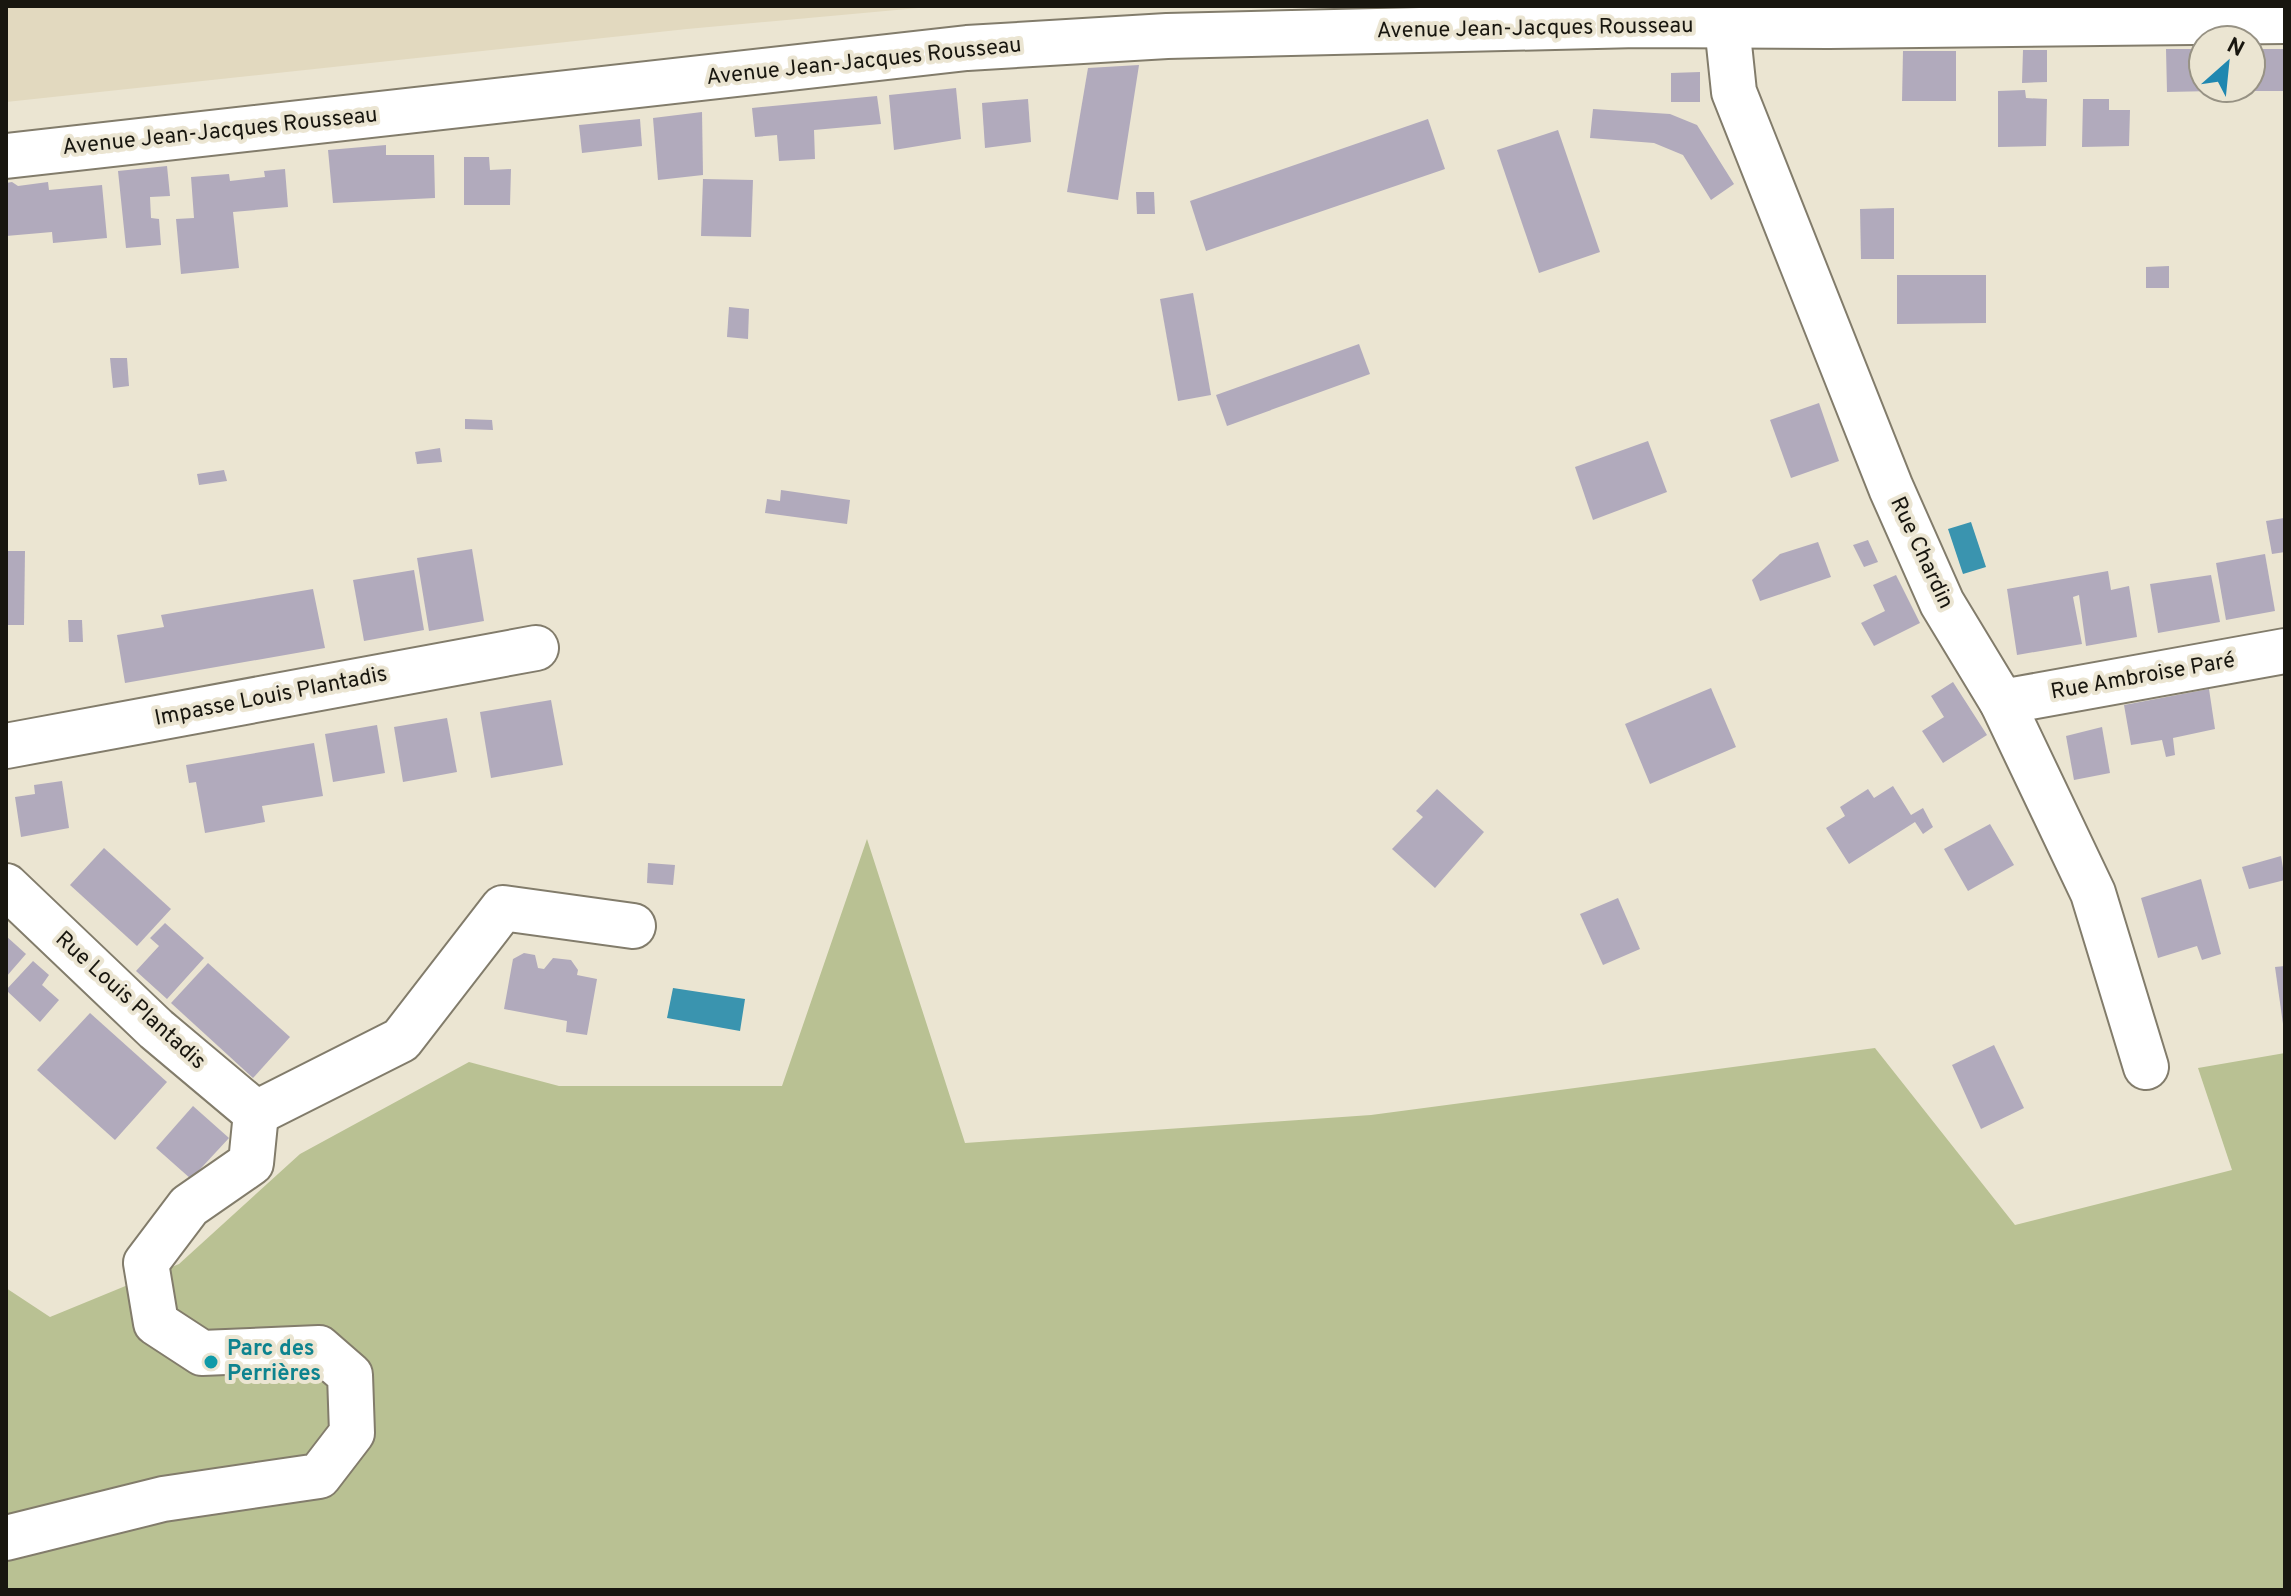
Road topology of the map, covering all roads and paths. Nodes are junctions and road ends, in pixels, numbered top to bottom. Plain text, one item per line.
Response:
1 (1725, 16) edge
2 (2285, 21) edge
3 (6, 156) edge
4 (536, 648) dead end
5 (2285, 651) edge
6 (2002, 702) junction
7 (6, 746) edge
8 (6, 886) edge
9 (633, 926) dead end
10 (2146, 1067) dead end
11 (256, 1113) junction
12 (6, 1538) edge

1 - 2 street, Avenue Jean-Jacques Rousseau
1 - 3 street, Avenue Jean-Jacques Rousseau
1 - 6 street, Rue Chardin
4 - 7 street, Impasse Louis Plantadis
5 - 6 street, Rue Ambroise Paré
6 - 10 street, Rue Chardin
8 - 11 street, Rue Louis Plantadis
9 - 11 street
11 - 12 street

